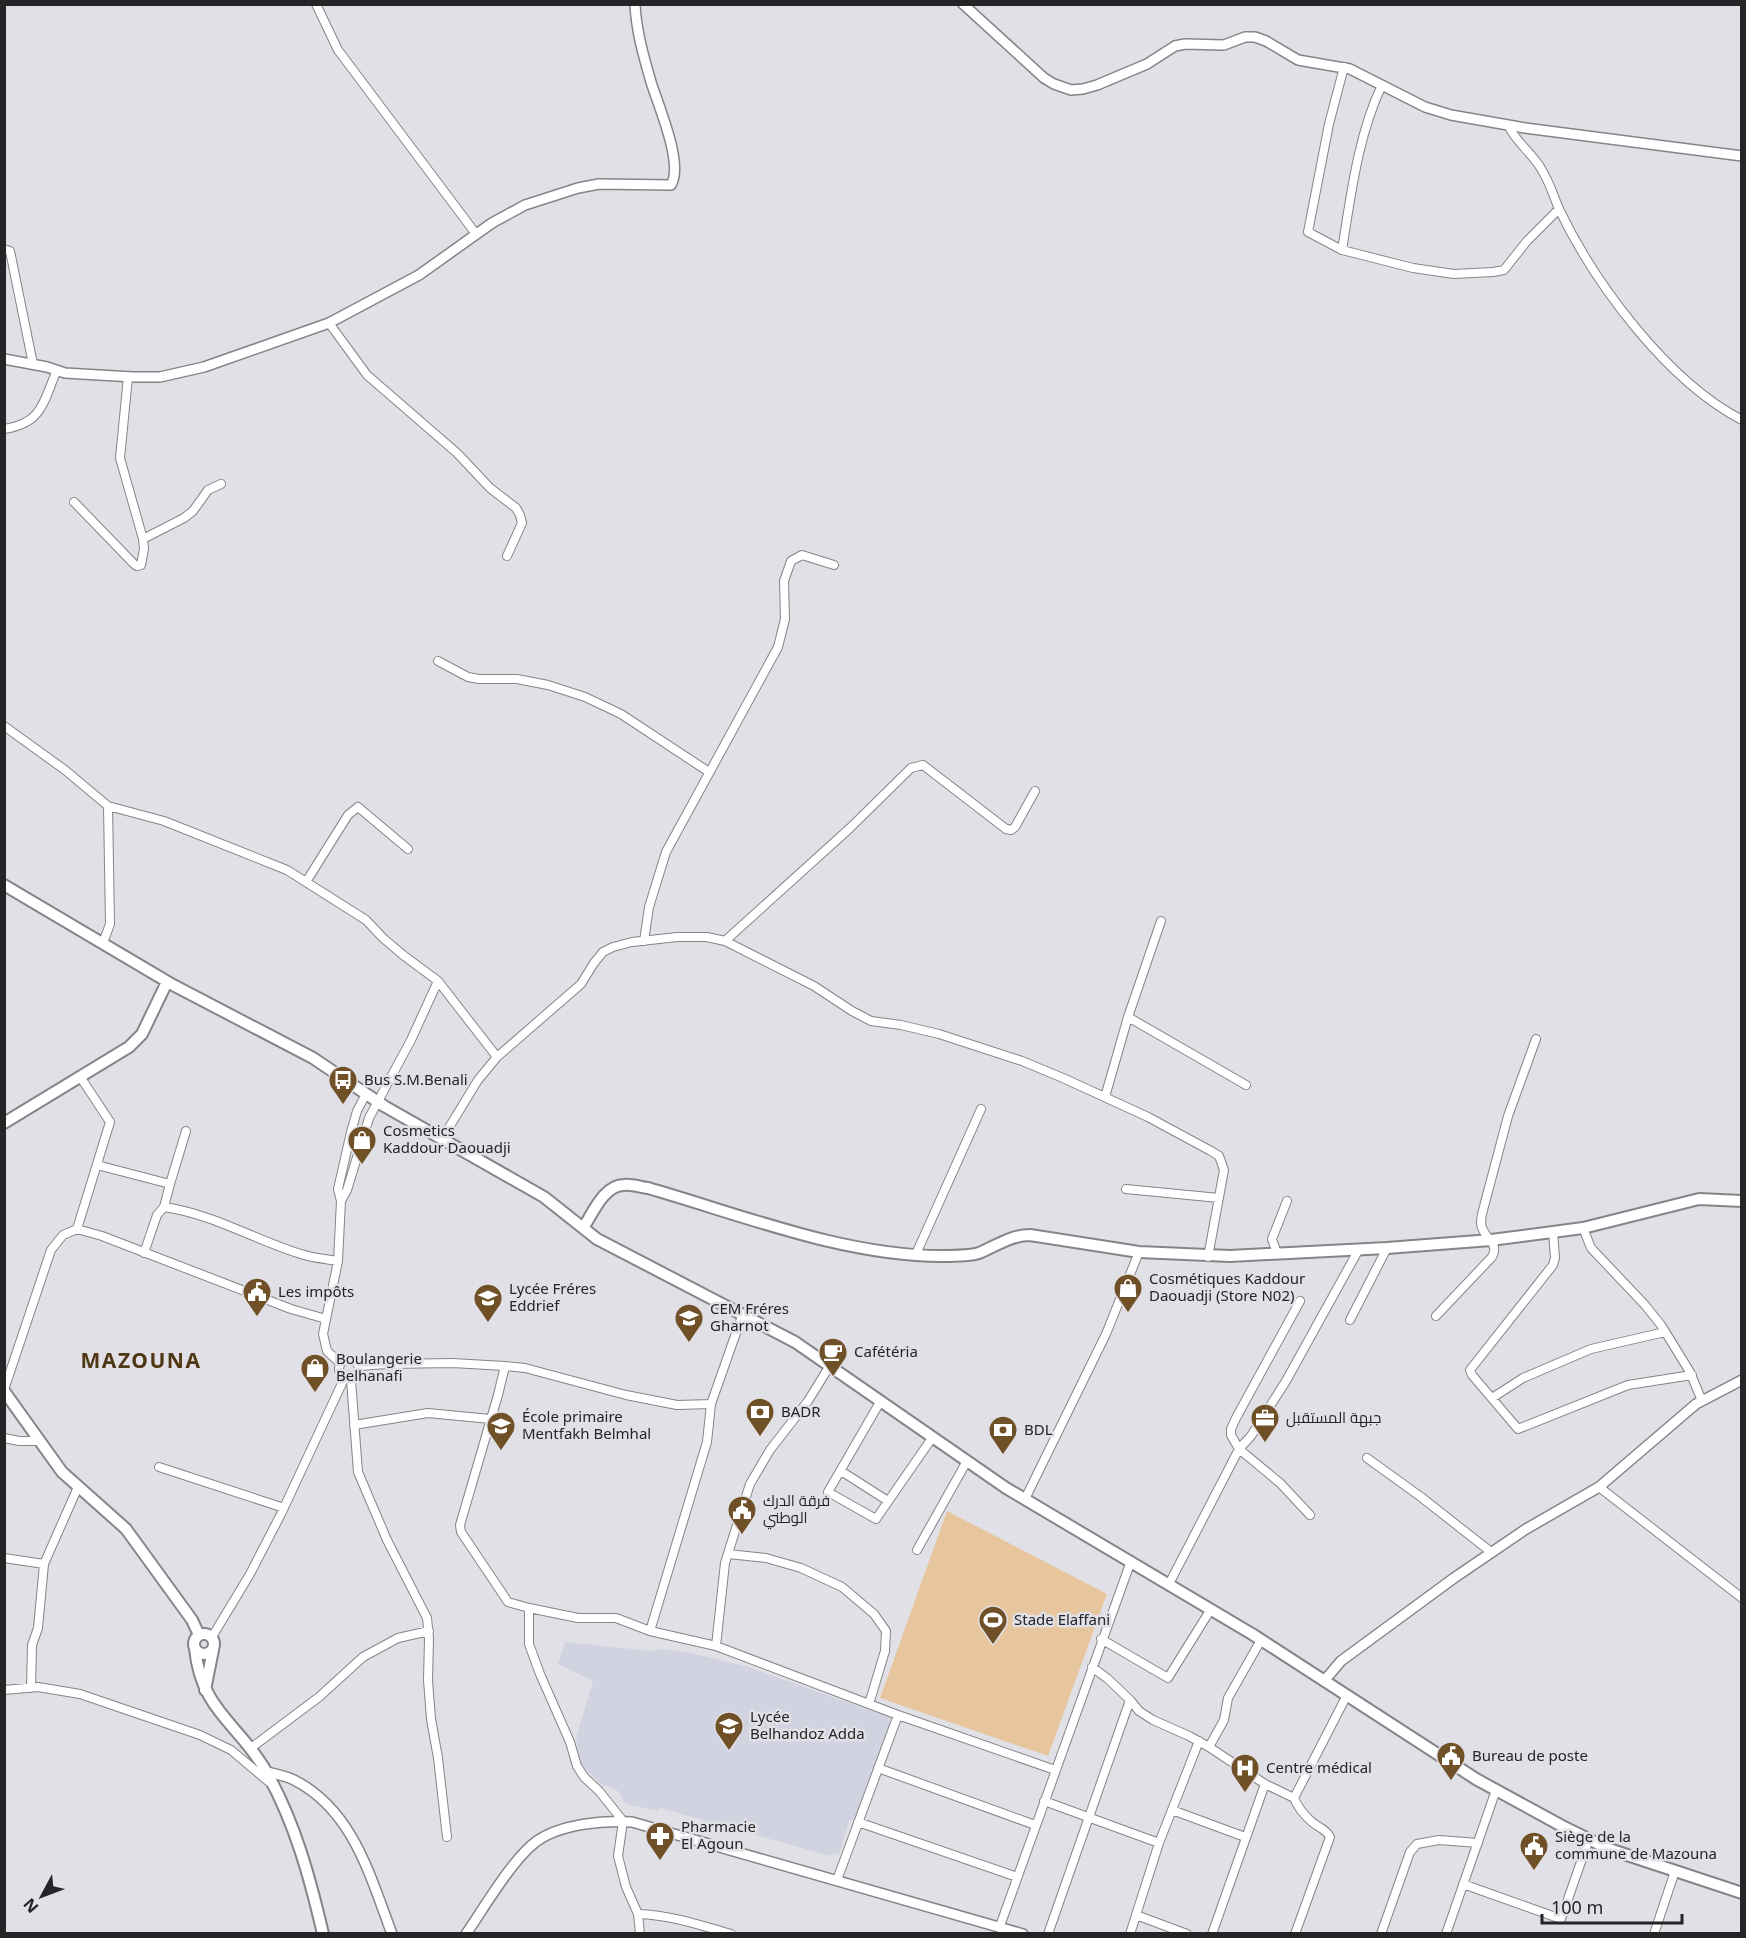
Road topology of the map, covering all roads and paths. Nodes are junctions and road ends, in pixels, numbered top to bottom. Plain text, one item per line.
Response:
1 (316, 4) edge
2 (636, 4) edge
3 (963, 4) edge
4 (1344, 67) junction
5 (1382, 85) junction
6 (1508, 125) junction
7 (1742, 156) edge
8 (1559, 209) junction
9 (476, 234) junction
10 (4, 249) edge
11 (1342, 250) junction
12 (329, 323) junction
13 (4, 359) edge
14 (33, 364) junction
15 (57, 370) junction
16 (128, 377) junction
17 (1742, 420) edge
18 (4, 429) edge
19 (221, 484) dead end
20 (74, 502) dead end
21 (143, 539) junction
22 (507, 556) dead end
23 (834, 565) dead end
24 (438, 661) dead end
25 (4, 726) edge
26 (709, 772) junction
27 (1035, 791) dead end
28 (108, 806) junction
29 (408, 849) dead end
30 (306, 882) junction
31 (4, 885) edge
32 (1161, 921) dead end
33 (725, 941) junction
34 (644, 942) junction
35 (103, 944) junction
36 (438, 981) junction
37 (167, 982) junction
38 (1128, 1017) junction
39 (1536, 1040) dead end
40 (497, 1057) junction
41 (81, 1078) junction
42 (1246, 1085) dead end
43 (366, 1094) junction
44 (1105, 1097) junction
45 (377, 1101) junction
46 (981, 1109) dead end
47 (4, 1123) edge
48 (186, 1131) dead end
49 (442, 1139) junction
50 (97, 1165) junction
51 (170, 1184) junction
52 (1126, 1189) dead end
53 (1220, 1198) junction
54 (341, 1201) junction
55 (1287, 1201) dead end
56 (1742, 1201) edge
57 (164, 1206) junction
58 (583, 1228) junction
59 (1583, 1228) junction
60 (77, 1229) junction
61 (1553, 1232) junction
62 (1491, 1240) junction
63 (1388, 1248) junction
64 (1359, 1249) junction
65 (1138, 1252) junction
66 (144, 1253) junction
67 (1277, 1253) junction
68 (916, 1254) junction
69 (1208, 1257) junction
70 (338, 1261) junction
71 (1300, 1301) dead end
72 (742, 1316) junction
73 (1436, 1316) dead end
74 (326, 1319) junction
75 (1350, 1320) dead end
76 (1665, 1332) junction
77 (340, 1364) junction
78 (359, 1366) junction
79 (505, 1366) junction
80 (829, 1366) junction
81 (1692, 1375) junction
82 (347, 1379) junction
83 (1742, 1380) edge
84 (4, 1391) edge
85 (1492, 1398) junction
86 (1702, 1401) junction
87 (880, 1402) junction
88 (711, 1404) junction
89 (490, 1419) junction
90 (354, 1425) junction
91 (4, 1438) edge
92 (932, 1438) junction
93 (40, 1442) junction
94 (1239, 1449) junction
95 (1367, 1458) dead end
96 (967, 1461) junction
97 (159, 1467) dead end
98 (841, 1471) junction
99 (78, 1487) junction
100 (1599, 1487) junction
101 (1025, 1499) junction
102 (888, 1501) junction
103 (284, 1508) junction
104 (1310, 1515) dead end
105 (917, 1550) dead end
106 (1491, 1552) junction
107 (728, 1554) junction
108 (4, 1558) edge
109 (1131, 1560) junction
110 (44, 1564) junction
111 (1169, 1584) junction
112 (1742, 1598) edge
113 (529, 1608) junction
114 (1211, 1609) junction
115 (429, 1631) junction
116 (650, 1631) junction
117 (199, 1635) junction
118 (212, 1637) junction
119 (1101, 1639) junction
120 (1261, 1640) junction
121 (716, 1646) junction
122 (195, 1648) junction
123 (213, 1650) junction
124 (1092, 1667) junction
125 (1324, 1681) junction
126 (31, 1688) junction
127 (4, 1690) edge
128 (205, 1690) junction
129 (1347, 1695) junction
130 (1130, 1700) junction
131 (869, 1704) junction
132 (898, 1715) junction
133 (1199, 1741) junction
134 (1209, 1747) junction
135 (251, 1749) junction
136 (878, 1768) junction
137 (1055, 1770) junction
138 (267, 1772) junction
139 (1265, 1784) junction
140 (273, 1785) junction
141 (1496, 1790) junction
142 (1294, 1798) junction
143 (1044, 1801) junction
144 (1172, 1810) junction
145 (1089, 1817) junction
146 (623, 1821) junction
147 (858, 1822) junction
148 (1035, 1825) junction
149 (447, 1837) dead end
150 (1245, 1837) junction
151 (1589, 1839) junction
152 (1159, 1843) junction
153 (1478, 1843) junction
154 (1675, 1871) junction
155 (1017, 1877) junction
156 (837, 1880) junction
157 (1463, 1884) junction
158 (1742, 1893) edge
159 (638, 1914) junction
160 (1136, 1914) junction
161 (1001, 1930) edge
162 (321, 1934) edge
163 (392, 1934) edge
164 (466, 1934) edge
165 (640, 1934) edge
166 (731, 1934) edge
167 (1023, 1934) edge
168 (1048, 1934) edge
169 (1130, 1934) edge
170 (1187, 1934) edge
171 (1212, 1934) edge
172 (1295, 1934) edge
173 (1381, 1934) edge
174 (1446, 1934) edge
175 (1654, 1934) edge

1 - 9 street
2 - 9 street
3 - 4 street
4 - 5 street
4 - 11 street
5 - 6 street
5 - 11 street
6 - 7 street
6 - 8 street
8 - 11 street
8 - 17 street
9 - 12 street
10 - 14 street
12 - 16 street
12 - 22 street
13 - 14 street
14 - 15 street
15 - 16 street
15 - 18 street
16 - 21 street
19 - 21 street
20 - 21 street
23 - 26 street
24 - 26 street
25 - 28 street
26 - 34 street
27 - 33 street
28 - 30 street
28 - 35 street
29 - 30 street
30 - 36 street
31 - 35 main road
32 - 38 street
33 - 34 street
33 - 44 street
34 - 40 street
35 - 37 main road
36 - 40 street
36 - 45 street
37 - 41 main road
37 - 43 main road
38 - 42 street
38 - 44 street
39 - 62 street
40 - 49 street
41 - 47 main road
41 - 50 street
43 - 45 main road
43 - 54 street
44 - 53 street
45 - 49 main road
45 - 54 street
46 - 68 street
48 - 51 street
49 - 58 main road
50 - 51 street
50 - 60 street
51 - 57 street
52 - 53 street
53 - 69 street
54 - 70 street
55 - 67 street
56 - 59 main road
57 - 66 street
57 - 70 street
58 - 68 main road
58 - 72 main road
59 - 61 main road
59 - 76 street
60 - 66 street
60 - 84 street
61 - 62 main road
61 - 85 street
62 - 63 main road
62 - 73 street
63 - 64 main road
63 - 75 street
64 - 67 main road
64 - 94 street
65 - 68 main road
65 - 69 main road
65 - 101 street
66 - 74 street
67 - 69 main road
70 - 74 street
71 - 94 street
72 - 80 main road
72 - 88 street
74 - 77 street
76 - 81 street
76 - 85 street
77 - 78 street
77 - 82 street
78 - 79 street
78 - 82 street
79 - 88 street
79 - 89 street
80 - 87 main road
80 - 107 street
81 - 85 street
81 - 86 street
82 - 90 street
82 - 103 street
83 - 86 street
84 - 93 main road
86 - 100 street
87 - 92 main road
87 - 98 street
88 - 116 street
89 - 90 street
89 - 113 street
90 - 115 street
91 - 93 street
92 - 96 main road
92 - 102 street
93 - 99 main road
94 - 104 street
94 - 111 street
95 - 106 street
96 - 101 main road
96 - 105 street
97 - 103 street
98 - 102 street
98 - 102 street
99 - 110 street
99 - 117 main road
100 - 106 street
100 - 112 street
101 - 109 main road
103 - 118 street
106 - 125 street
107 - 121 street
107 - 131 street
108 - 110 street
109 - 111 main road
109 - 119 street
110 - 126 street
111 - 114 main road
113 - 116 street
113 - 146 street
114 - 119 street
114 - 120 main road
115 - 135 street
115 - 149 street
116 - 121 street
117 - 118 main road
117 - 122 main road
118 - 123 main road
119 - 124 street
120 - 125 main road
120 - 134 street
121 - 131 street
122 - 123 main road
122 - 128 main road
123 - 128 main road
124 - 130 street
124 - 137 street
125 - 129 main road
126 - 127 street
126 - 140 street
128 - 135 main road
129 - 141 main road
129 - 142 street
130 - 133 street
130 - 145 street
131 - 132 street
132 - 136 street
132 - 137 street
133 - 134 street
133 - 144 street
134 - 139 street
135 - 138 main road
136 - 147 street
136 - 148 street
137 - 143 street
138 - 140 main road
138 - 163 street
139 - 142 street
139 - 150 street
140 - 162 main road
141 - 151 main road
141 - 153 street
142 - 172 street
143 - 145 street
143 - 148 street
144 - 150 street
144 - 152 street
145 - 152 street
145 - 168 street
146 - 156 street
146 - 159 street
146 - 164 street
147 - 155 street
147 - 156 street
148 - 155 street
150 - 171 street
151 - 154 main road
151 - 157 street
152 - 160 street
153 - 157 street
153 - 173 street
154 - 158 main road
154 - 175 street
155 - 161 street
156 - 161 street
157 - 174 street
159 - 165 street
159 - 166 street
160 - 169 street
160 - 170 street
161 - 167 street

